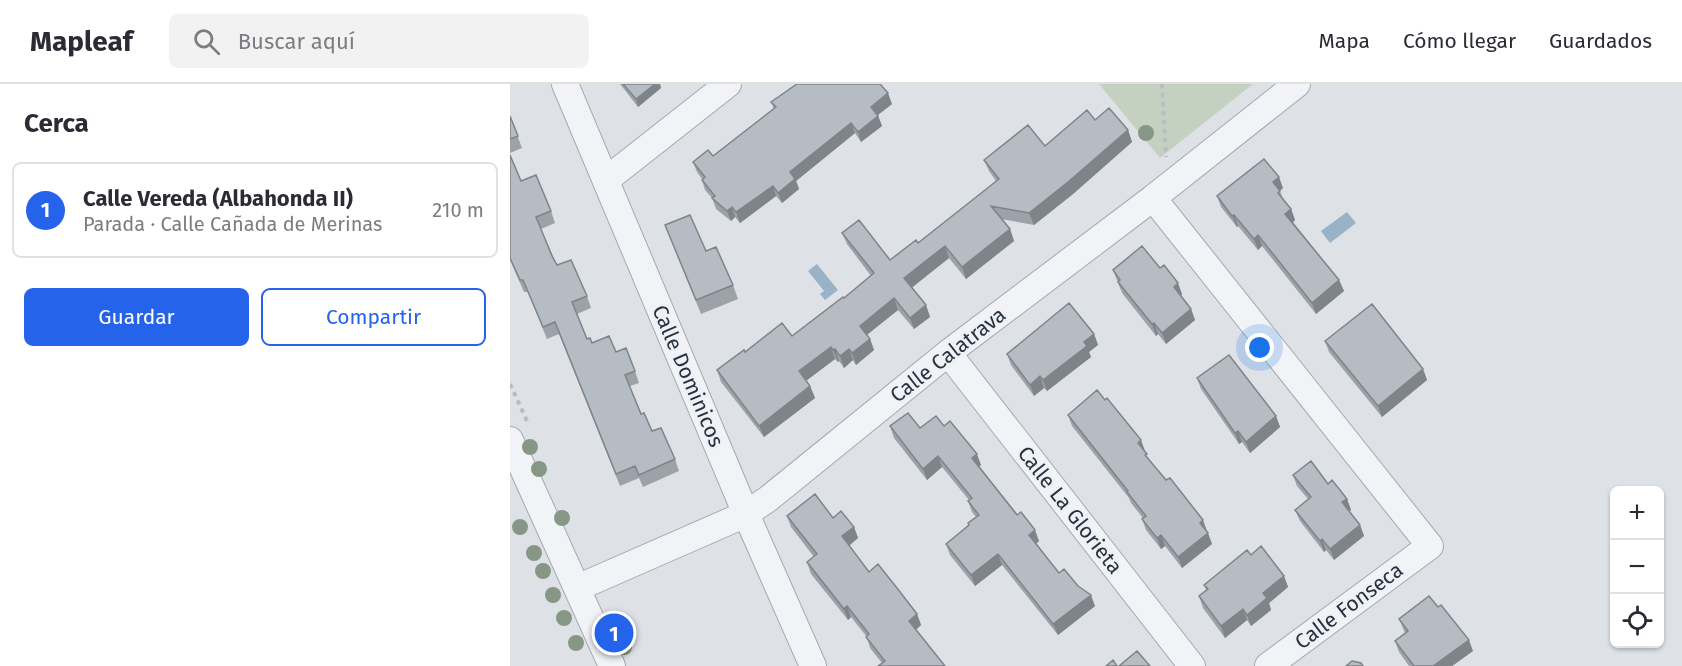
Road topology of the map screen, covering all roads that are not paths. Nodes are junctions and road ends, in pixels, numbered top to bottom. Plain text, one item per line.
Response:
1 (565, 84) edge
2 (728, 84) edge
3 (1297, 84) edge
4 (606, 180) junction
5 (1153, 198) junction
6 (948, 353) junction
7 (510, 440) edge
8 (746, 514) junction
9 (577, 588) junction
10 (612, 666) edge
11 (813, 666) edge
12 (1192, 666) edge
13 (1268, 666) edge

1 - 4 street, Calle Dominicos
2 - 4 street
3 - 5 street, Calle Calatrava
4 - 8 street, Calle Dominicos
5 - 6 street, Calle Calatrava
5 - 13 street, Calle Fonseca
6 - 8 street, Calle Calatrava
6 - 12 street, Calle La Glorieta
7 - 9 street
8 - 9 street, Calle Calatrava
8 - 11 street, Calle Dominicos
9 - 10 street

